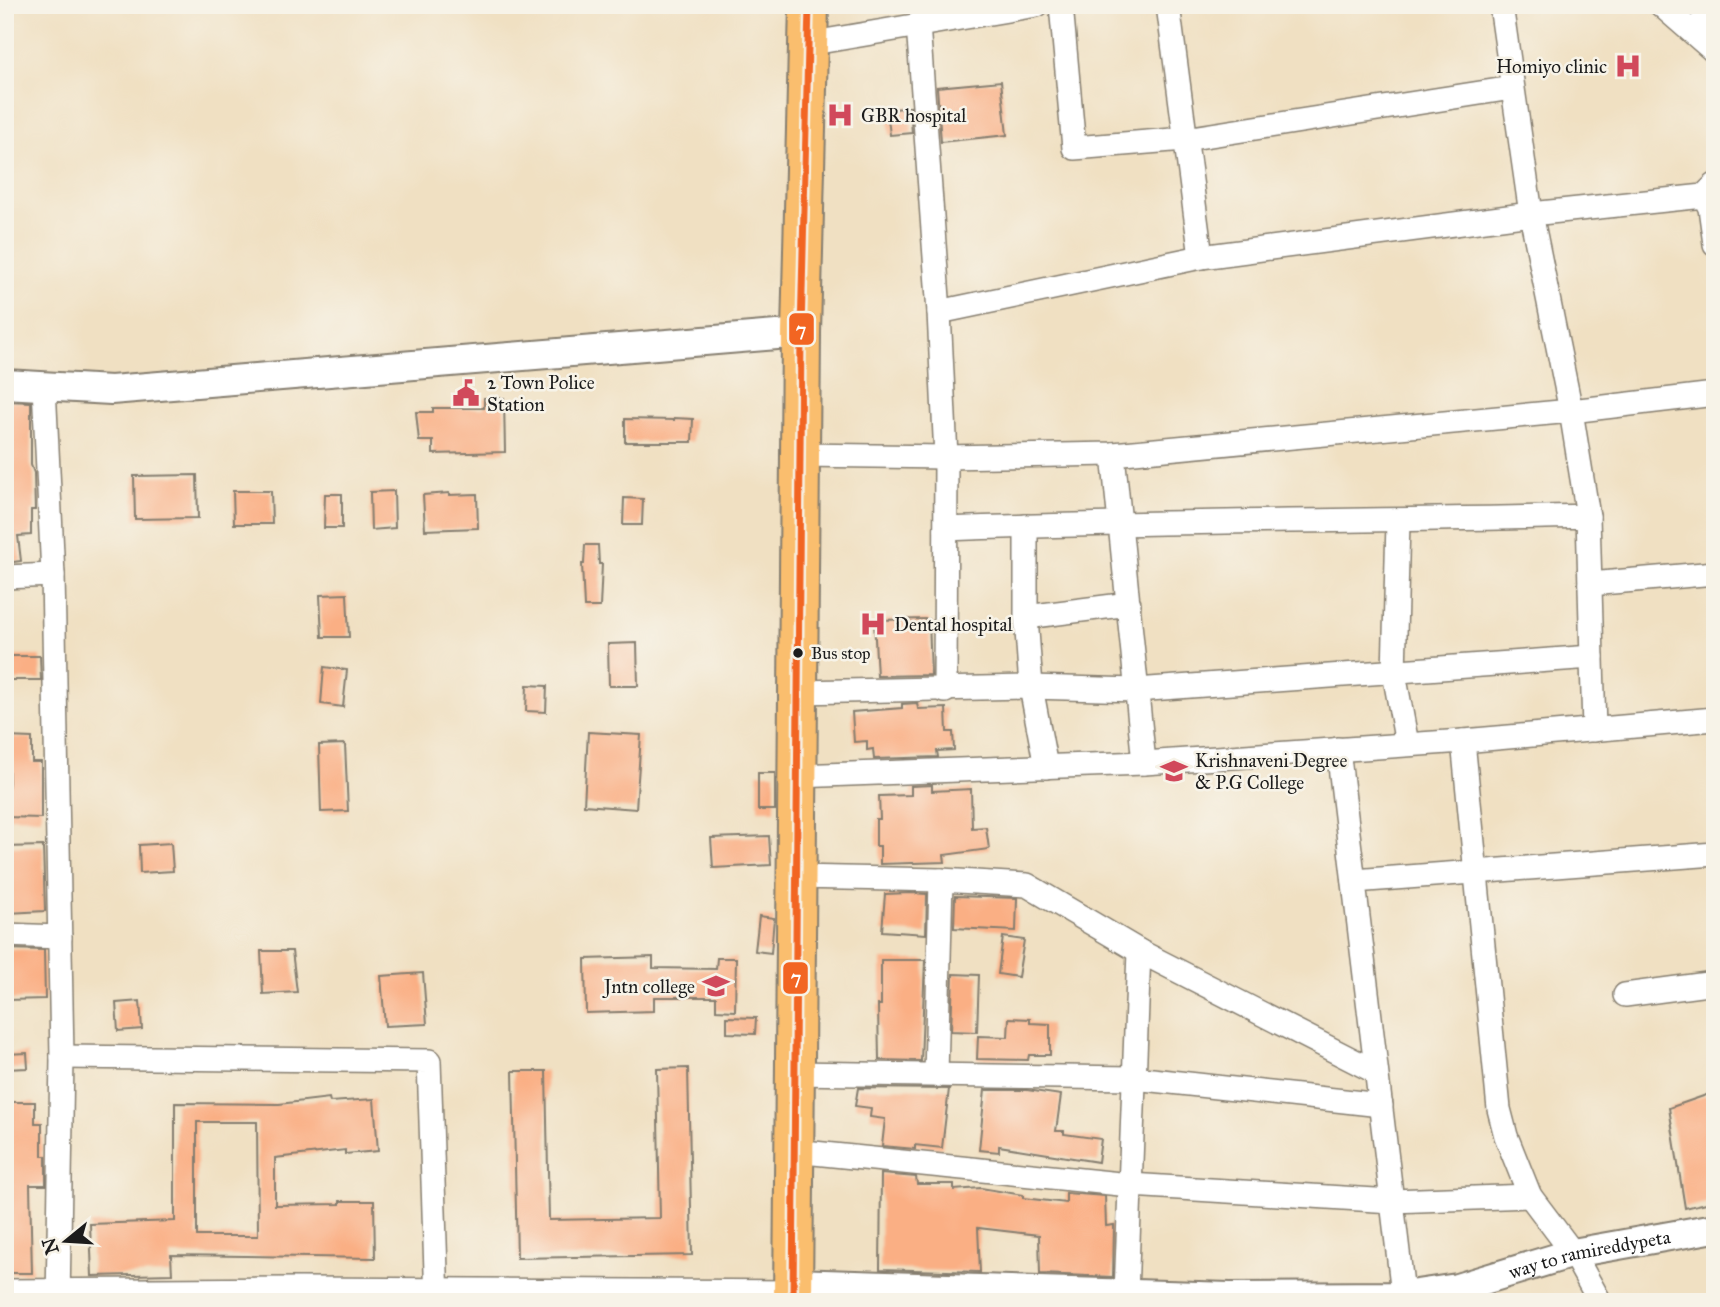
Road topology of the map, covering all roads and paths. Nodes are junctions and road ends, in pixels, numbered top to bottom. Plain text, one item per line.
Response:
1 (808, 5) edge
2 (1037, 5) edge
3 (1061, 5) edge
4 (1168, 5) edge
5 (1502, 5) edge
6 (1661, 5) edge
7 (1715, 8) edge
8 (918, 24) junction
9 (1693, 32) junction
10 (808, 45) junction
11 (1715, 52) edge
12 (1512, 88) junction
13 (1185, 139) junction
14 (1709, 190) edge
15 (1531, 214) junction
16 (1715, 244) edge
17 (1201, 257) junction
18 (939, 312) junction
19 (802, 333) junction
20 (5, 384) edge
21 (44, 386) junction
22 (1715, 394) edge
23 (1572, 411) junction
24 (1113, 454) junction
25 (800, 455) junction
26 (946, 457) junction
27 (1588, 516) junction
28 (1121, 522) junction
29 (1398, 522) junction
30 (1026, 526) junction
31 (946, 529) junction
32 (1715, 573) edge
33 (52, 575) junction
34 (5, 577) edge
35 (1590, 584) junction
36 (1129, 604) junction
37 (1026, 617) junction
38 (1592, 657) junction
39 (1394, 673) junction
40 (1031, 687) junction
41 (945, 691) junction
42 (1136, 691) junction
43 (800, 692) junction
44 (1715, 719) edge
45 (1594, 730) junction
46 (1463, 741) junction
47 (1407, 744) junction
48 (1338, 749) junction
49 (1144, 763) junction
50 (1046, 767) junction
51 (797, 776) junction
52 (1715, 855) edge
53 (1476, 872) junction
54 (796, 877) junction
55 (941, 880) junction
56 (1354, 881) junction
57 (5, 935) edge
58 (60, 937) junction
59 (1139, 951) junction
60 (1715, 983) edge
61 (1625, 995) dead end
62 (62, 1057) junction
63 (1376, 1072) junction
64 (793, 1073) junction
65 (936, 1075) junction
66 (1134, 1078) junction
67 (1381, 1105) junction
68 (794, 1151) junction
69 (1130, 1185) junction
70 (1530, 1196) junction
71 (1392, 1200) junction
72 (1715, 1228) edge
73 (1573, 1253) junction
74 (5, 1291) edge
75 (793, 1292) edge
76 (1126, 1294) junction
77 (58, 1296) edge
78 (436, 1296) edge
79 (1404, 1299) edge
80 (1600, 1302) edge

1 - 10 highway
2 - 8 street
3 - 13 street
4 - 13 street
5 - 12 street
6 - 9 street
7 - 9 street
8 - 10 street
8 - 18 street
9 - 11 street
10 - 19 highway
12 - 13 street
12 - 15 street
13 - 17 street
14 - 15 street
14 - 16 street
15 - 17 street
15 - 23 street
17 - 18 street
18 - 26 street
19 - 21 street
19 - 25 highway
20 - 21 street
21 - 33 street
22 - 23 street
23 - 24 street
23 - 27 street
24 - 26 street
24 - 28 street
25 - 26 street
25 - 43 highway
26 - 31 street
27 - 29 street
27 - 35 street
28 - 29 street
28 - 30 street
28 - 36 street
29 - 39 street
30 - 31 street
30 - 37 street
31 - 41 street
32 - 35 street
33 - 34 street
33 - 58 street
35 - 38 street
36 - 37 street
36 - 42 street
37 - 40 street
38 - 39 street
38 - 45 street
39 - 42 street
39 - 47 street
40 - 41 street
40 - 42 street
40 - 50 street
41 - 43 street
42 - 49 street
43 - 51 highway
44 - 45 street
45 - 46 street
46 - 47 street
46 - 53 street
47 - 48 street
48 - 49 street
48 - 56 street
49 - 50 street
50 - 51 street
51 - 54 highway
52 - 53 street
53 - 56 street
53 - 70 street
54 - 55 street
54 - 64 highway
55 - 59 street
55 - 65 street
56 - 63 street
57 - 58 street
58 - 62 street
59 - 63 street
59 - 66 street
60 - 61 street
62 - 77 street
62 - 78 street
63 - 67 street
64 - 65 street
64 - 68 highway
65 - 66 street
66 - 67 street
66 - 69 street
67 - 71 street
68 - 69 street
68 - 75 highway
69 - 71 street
69 - 76 street
70 - 71 street
70 - 73 street
71 - 79 street
72 - 73 street, way to ramireddypeta
73 - 79 street, way to ramireddypeta
73 - 80 street
74 - 77 street
75 - 76 street, way to ramireddypeta
75 - 78 street
76 - 79 street, way to ramireddypeta
77 - 78 street

